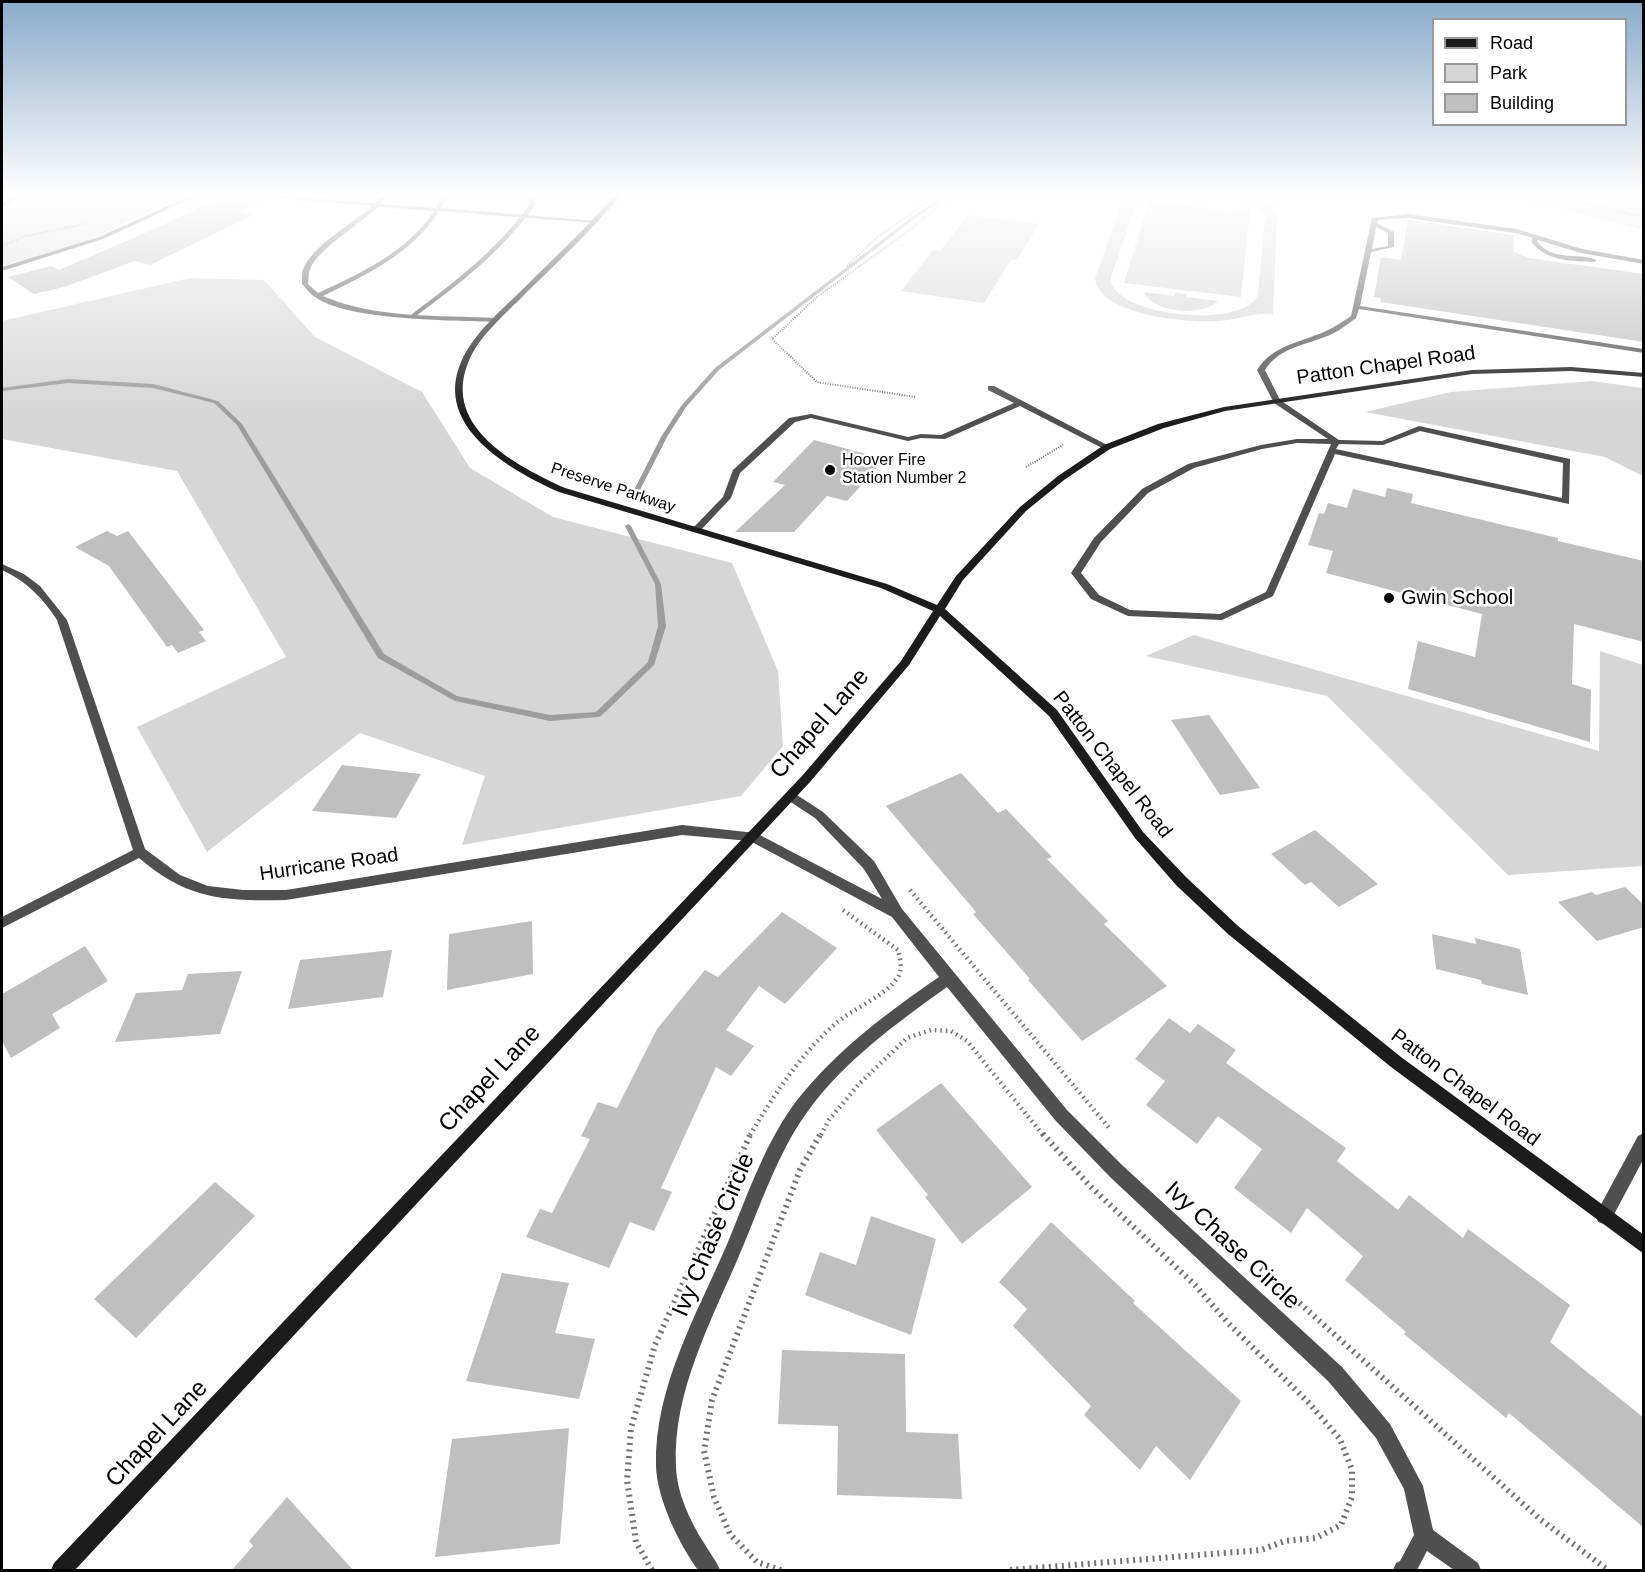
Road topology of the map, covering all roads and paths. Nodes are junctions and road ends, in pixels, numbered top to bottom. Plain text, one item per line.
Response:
1 (307, 268) edge
2 (371, 268) edge
3 (476, 268) edge
4 (547, 268) edge
5 (856, 268) edge
6 (1364, 268) edge
7 (318, 296) junction
8 (1356, 307) junction
9 (414, 315) junction
10 (496, 320) junction
11 (1644, 351) edge
12 (1644, 375) edge
13 (991, 388) dead end
14 (915, 397) dead end
15 (1277, 401) junction
16 (1020, 403) junction
17 (1064, 444) dead end
18 (1334, 446) junction
19 (1107, 447) junction
20 (1026, 467) dead end
21 (696, 530) junction
22 (2, 567) edge
23 (940, 610) junction
24 (790, 796) junction
25 (752, 836) junction
26 (140, 852) junction
27 (904, 883) dead end
28 (897, 913) junction
29 (2, 923) edge
30 (948, 978) junction
31 (1117, 1137) dead end
32 (1644, 1141) edge
33 (1604, 1216) junction
34 (1644, 1246) edge
35 (1252, 1261) dead end
36 (1424, 1536) junction
37 (61, 1570) edge
38 (711, 1570) edge
39 (781, 1570) edge
40 (1010, 1570) edge
41 (1403, 1570) edge
42 (1471, 1570) edge
43 (1608, 1570) edge

1 - 7 street
2 - 7 street
3 - 9 street
4 - 10 street, Preserve Parkway
5 - 14 path
6 - 8 street
7 - 9 street
8 - 11 street
8 - 15 street
9 - 10 street
10 - 21 street, Preserve Parkway
12 - 15 street, Patton Chapel Road
13 - 16 street
15 - 18 street
15 - 19 street, Patton Chapel Road
16 - 19 street
16 - 21 street
17 - 20 path
18 - 18 street
18 - 18 street
19 - 23 street, Patton Chapel Road
21 - 23 street, Preserve Parkway
22 - 26 street, Hurricane Road
23 - 24 street, Chapel Lane
23 - 33 street, Patton Chapel Road
24 - 25 street, Chapel Lane
24 - 28 street, Ivy Chase Circle
25 - 26 street, Hurricane Road
25 - 28 street, Ivy Chase Circle
25 - 37 street, Chapel Lane
26 - 29 street
27 - 31 path
28 - 30 street, Ivy Chase Circle
30 - 36 street, Ivy Chase Circle
30 - 38 street, Ivy Chase Circle
32 - 33 street
33 - 34 street, Patton Chapel Road
35 - 43 path
36 - 41 street
36 - 42 street
39 - 40 path

